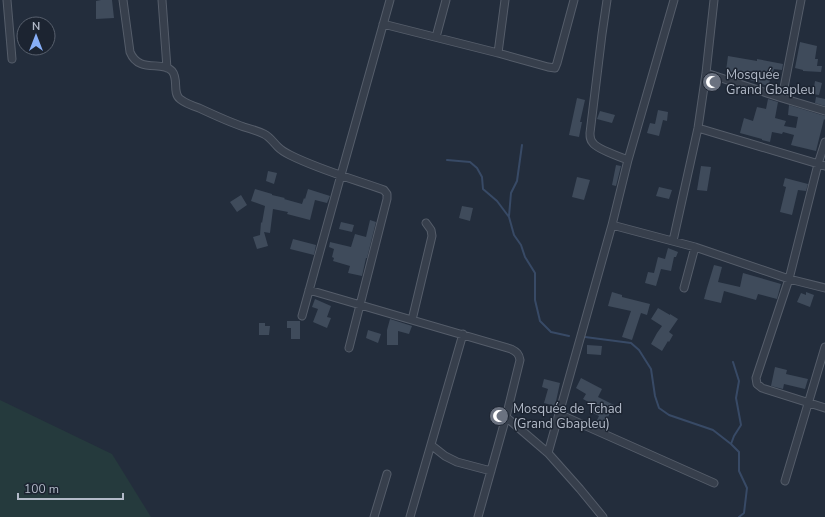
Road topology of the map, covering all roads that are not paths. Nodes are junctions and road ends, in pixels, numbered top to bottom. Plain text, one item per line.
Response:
1 (7, 0) edge
2 (123, 0) edge
3 (162, 0) edge
4 (390, 0) edge
5 (446, 0) edge
6 (506, 0) edge
7 (574, 0) edge
8 (607, 0) edge
9 (674, 0) edge
10 (714, 0) edge
11 (801, 0) edge
12 (384, 24) junction
13 (436, 38) junction
14 (498, 53) junction
15 (12, 59) dead end
16 (167, 68) junction
17 (706, 73) junction
18 (782, 98) junction
19 (825, 111) edge
20 (698, 128) junction
21 (825, 142) edge
22 (628, 160) junction
23 (822, 165) edge
24 (341, 175) junction
25 (426, 223) dead end
26 (612, 225) junction
27 (673, 241) junction
28 (695, 247) junction
29 (789, 279) junction
30 (684, 288) dead end
31 (825, 288) edge
32 (309, 290) junction
33 (361, 305) junction
34 (302, 316) dead end
35 (412, 320) junction
36 (463, 334) junction
37 (349, 348) dead end
38 (825, 348) edge
39 (808, 404) junction
40 (825, 408) edge
41 (559, 414) junction
42 (506, 418) junction
43 (431, 445) junction
44 (548, 453) junction
45 (491, 470) junction
46 (387, 474) dead end
47 (785, 481) dead end
48 (714, 483) dead end
49 (374, 517) edge
50 (410, 517) edge
51 (478, 517) edge
52 (602, 517) edge

1 - 15 street
2 - 16 street
3 - 16 street
4 - 12 street
5 - 13 street
6 - 14 street
7 - 14 street
8 - 22 street
9 - 22 street
10 - 17 street
11 - 18 street
12 - 13 street
12 - 24 street
13 - 14 street
16 - 24 street
17 - 18 street
17 - 20 street
18 - 19 street
20 - 23 street
20 - 27 street
21 - 23 street
22 - 26 street
23 - 29 street
24 - 32 street
24 - 33 street
25 - 35 street
26 - 27 street
26 - 41 street
27 - 28 street
28 - 29 street
28 - 30 street
29 - 31 street
29 - 39 street
32 - 33 street
32 - 34 street
33 - 35 street
33 - 37 street
35 - 36 street
36 - 42 street
36 - 43 street
38 - 39 street
39 - 40 street
39 - 47 street
41 - 44 street
41 - 48 street
42 - 44 street
42 - 45 street
43 - 45 street
43 - 50 street
44 - 52 street
45 - 51 street
46 - 49 street

